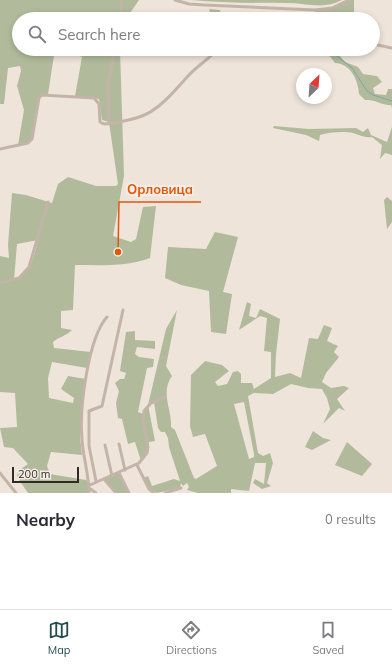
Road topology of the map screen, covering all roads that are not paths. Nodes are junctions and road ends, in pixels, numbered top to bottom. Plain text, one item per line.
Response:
1 (122, 0) edge
2 (175, 0) edge
3 (349, 0) edge
4 (121, 12) edge
5 (380, 45) edge
6 (392, 48) edge
7 (113, 56) edge
8 (210, 56) edge
9 (109, 124) junction
10 (0, 149) edge
11 (48, 202) dead end
12 (0, 283) edge
13 (123, 310) dead end
14 (107, 316) dead end
15 (166, 397) dead end
16 (119, 444) dead end
17 (105, 445) dead end
18 (137, 465) junction
19 (125, 470) junction
20 (0, 473) edge
21 (119, 473) junction
22 (112, 476) junction
23 (104, 479) junction
24 (96, 481) junction
25 (89, 486) junction
26 (181, 488) dead end
27 (16, 493) edge
28 (89, 493) edge
29 (96, 493) edge
30 (116, 493) edge
31 (129, 493) edge
32 (154, 493) edge
33 (165, 493) edge

1 - 4 street
2 - 3 street
5 - 6 street
7 - 9 street
8 - 9 street
9 - 10 street
11 - 12 street
13 - 24 street
14 - 25 street
15 - 18 street
16 - 19 street
17 - 22 street
18 - 19 street
18 - 32 street
19 - 21 street
20 - 27 street
21 - 22 street
21 - 31 street
22 - 23 street
23 - 24 street
23 - 30 street
24 - 25 street
25 - 28 street
25 - 29 street
26 - 33 street

